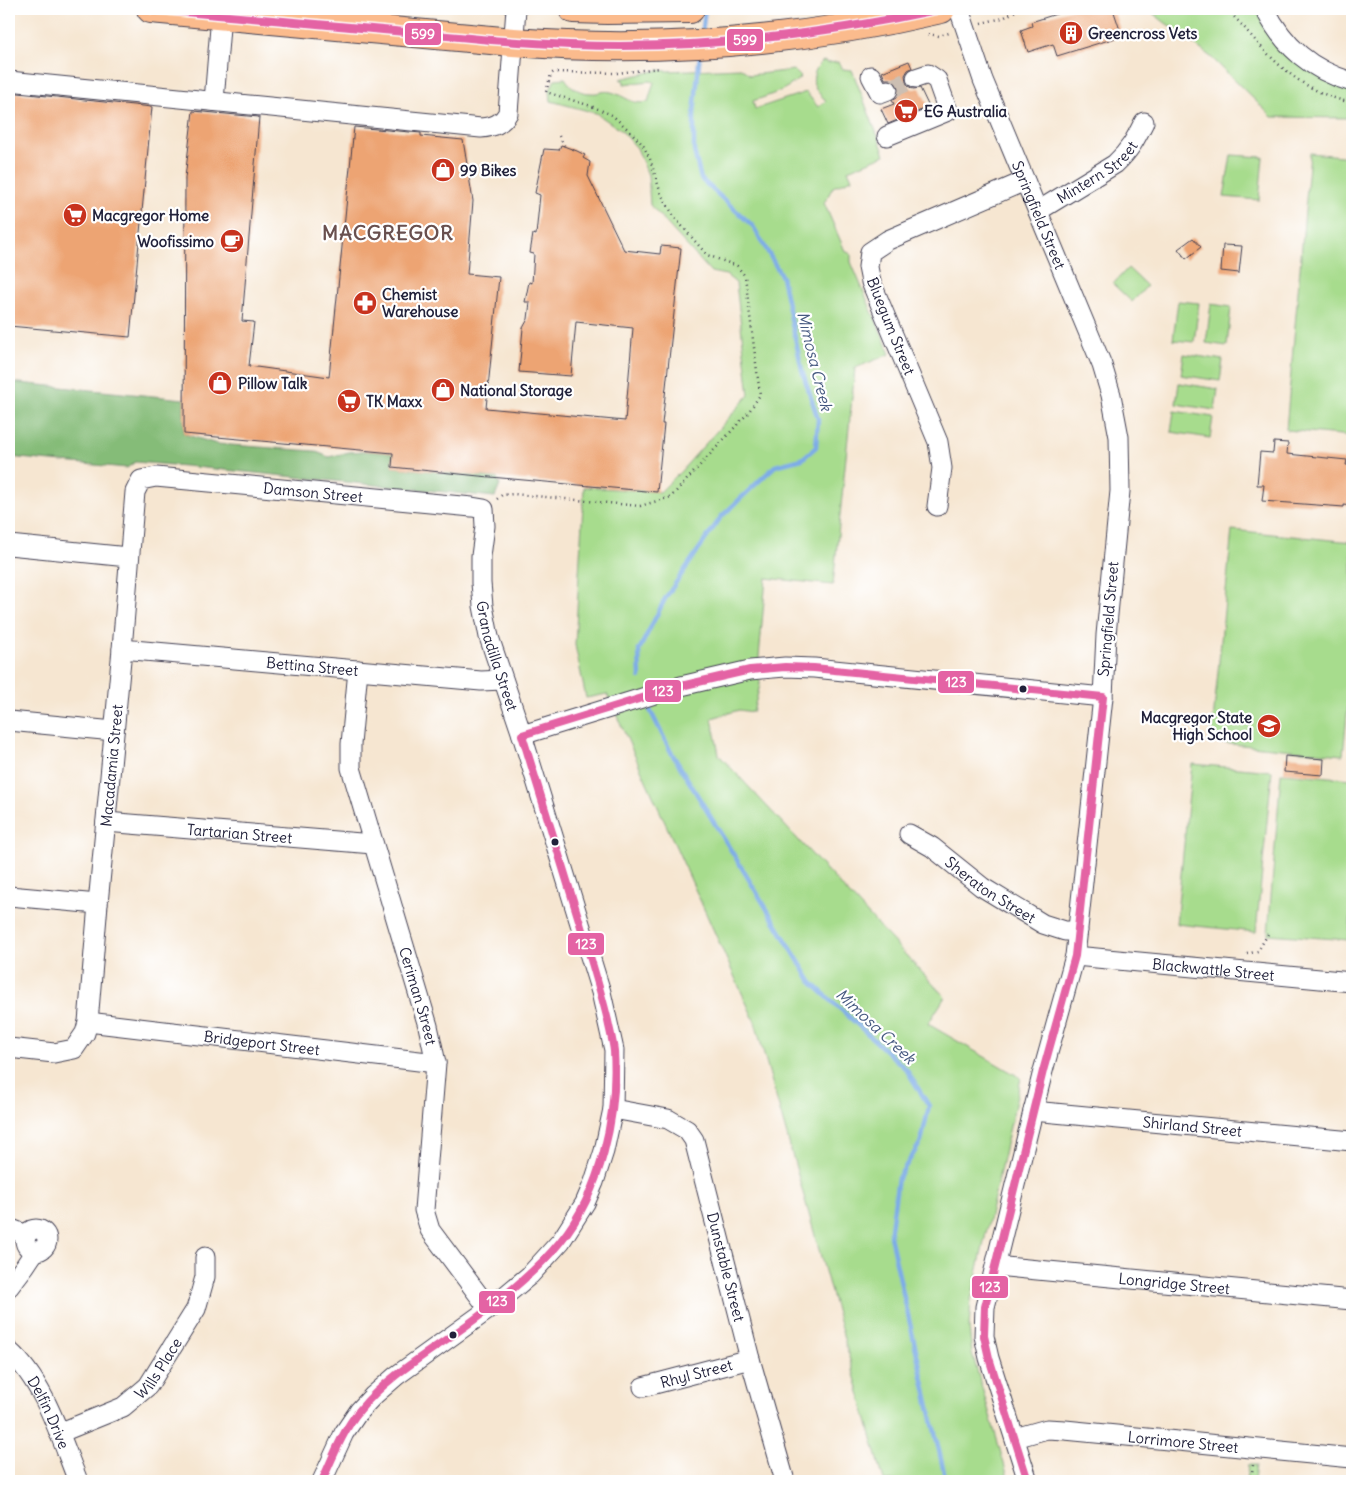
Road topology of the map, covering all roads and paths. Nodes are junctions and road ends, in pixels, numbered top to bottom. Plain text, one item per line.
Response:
1 (151, 9) edge
2 (516, 9) edge
3 (573, 9) edge
4 (689, 9) edge
5 (941, 9) edge
6 (959, 9) edge
7 (1019, 9) edge
8 (1266, 9) edge
9 (221, 15) junction
10 (996, 19) dead end
11 (513, 42) junction
12 (673, 56) junction
13 (871, 76) dead end
14 (916, 78) tunnel mouth
15 (9, 81) edge
16 (1352, 82) edge
17 (888, 90) dead end
18 (214, 101) junction
19 (1144, 122) dead end
20 (559, 136) dead end
21 (887, 136) dead end
22 (565, 147) dead end
23 (1025, 182) junction
24 (1038, 210) junction
25 (141, 480) joint
26 (937, 506) dead end
27 (484, 510) junction
28 (9, 545) edge
29 (128, 557) junction
30 (122, 649) junction
31 (358, 670) junction
32 (503, 680) junction
33 (1103, 697) junction
34 (9, 721) edge
35 (114, 731) junction
36 (522, 735) junction
37 (106, 822) junction
38 (910, 834) dead end
39 (374, 844) junction
40 (9, 896) edge
41 (98, 904) junction
42 (1078, 931) junction
43 (1268, 934) dead end
44 (1075, 956) junction
45 (1240, 972) junction
46 (1352, 982) edge
47 (88, 1022) junction
48 (9, 1048) edge
49 (436, 1063) junction
50 (613, 1109) junction
51 (1033, 1112) junction
52 (1352, 1141) edge
53 (9, 1228) edge
54 (205, 1257) dead end
55 (996, 1266) junction
56 (9, 1287) edge
57 (1352, 1300) edge
58 (489, 1309) junction
59 (9, 1351) edge
60 (750, 1359) junction
61 (643, 1387) dead end
62 (59, 1433) junction
63 (1015, 1438) junction
64 (1352, 1458) edge
65 (78, 1481) edge
66 (322, 1481) edge
67 (785, 1481) edge
68 (1028, 1481) edge

1 - 9 highway
2 - 11 street
3 - 4 highway
5 - 12 highway
6 - 23 street, Springfield Street
7 - 10 path
8 - 16 street
9 - 11 highway
9 - 18 street
11 - 12 highway
11 - 18 street
12 - 27 path
13 - 17 street
14 - 21 street
15 - 18 street
19 - 24 street, Mintern Street
20 - 22 path
23 - 24 street, Springfield Street
23 - 26 street, Bluegum Street
24 - 33 street, Springfield Street
25 - 27 street, Damson Street
25 - 29 street, Macadamia Street
27 - 32 street, Granadilla Street
28 - 29 street
29 - 30 street, Macadamia Street
30 - 31 street, Bettina Street
30 - 35 street, Macadamia Street
31 - 32 street, Bettina Street
31 - 39 street, Ceriman Street
32 - 36 street, Granadilla Street
33 - 36 street
33 - 42 street, Springfield Street
34 - 35 street
35 - 37 street, Macadamia Street
36 - 50 street, Granadilla Street
37 - 39 street, Tartarian Street
37 - 41 street, Macadamia Street
38 - 42 street, Sheraton Street
39 - 49 street, Ceriman Street
40 - 41 street
41 - 47 street, Macadamia Street
42 - 44 street, Springfield Street
43 - 45 path
44 - 45 street, Blackwattle Street
44 - 51 street, Springfield Street
45 - 46 street, Blackwattle Street
47 - 48 street, Macadamia Street
47 - 49 street, Bridgeport Street
49 - 58 street, Ceriman Street
50 - 58 street, Granadilla Street
50 - 60 street, Dunstable Street
51 - 52 street, Shirland Street
51 - 55 street, Springfield Street
53 - 56 street
54 - 62 street, Wills Place
55 - 57 street, Longridge Street
55 - 63 street, Springfield Street
58 - 66 street, Granadilla Street
59 - 62 street, Delfin Drive
60 - 61 street, Rhyl Street
60 - 67 street, Dunstable Street
62 - 65 street, Delfin Drive
63 - 64 street, Lorrimore Street
63 - 68 street, Springfield Street

